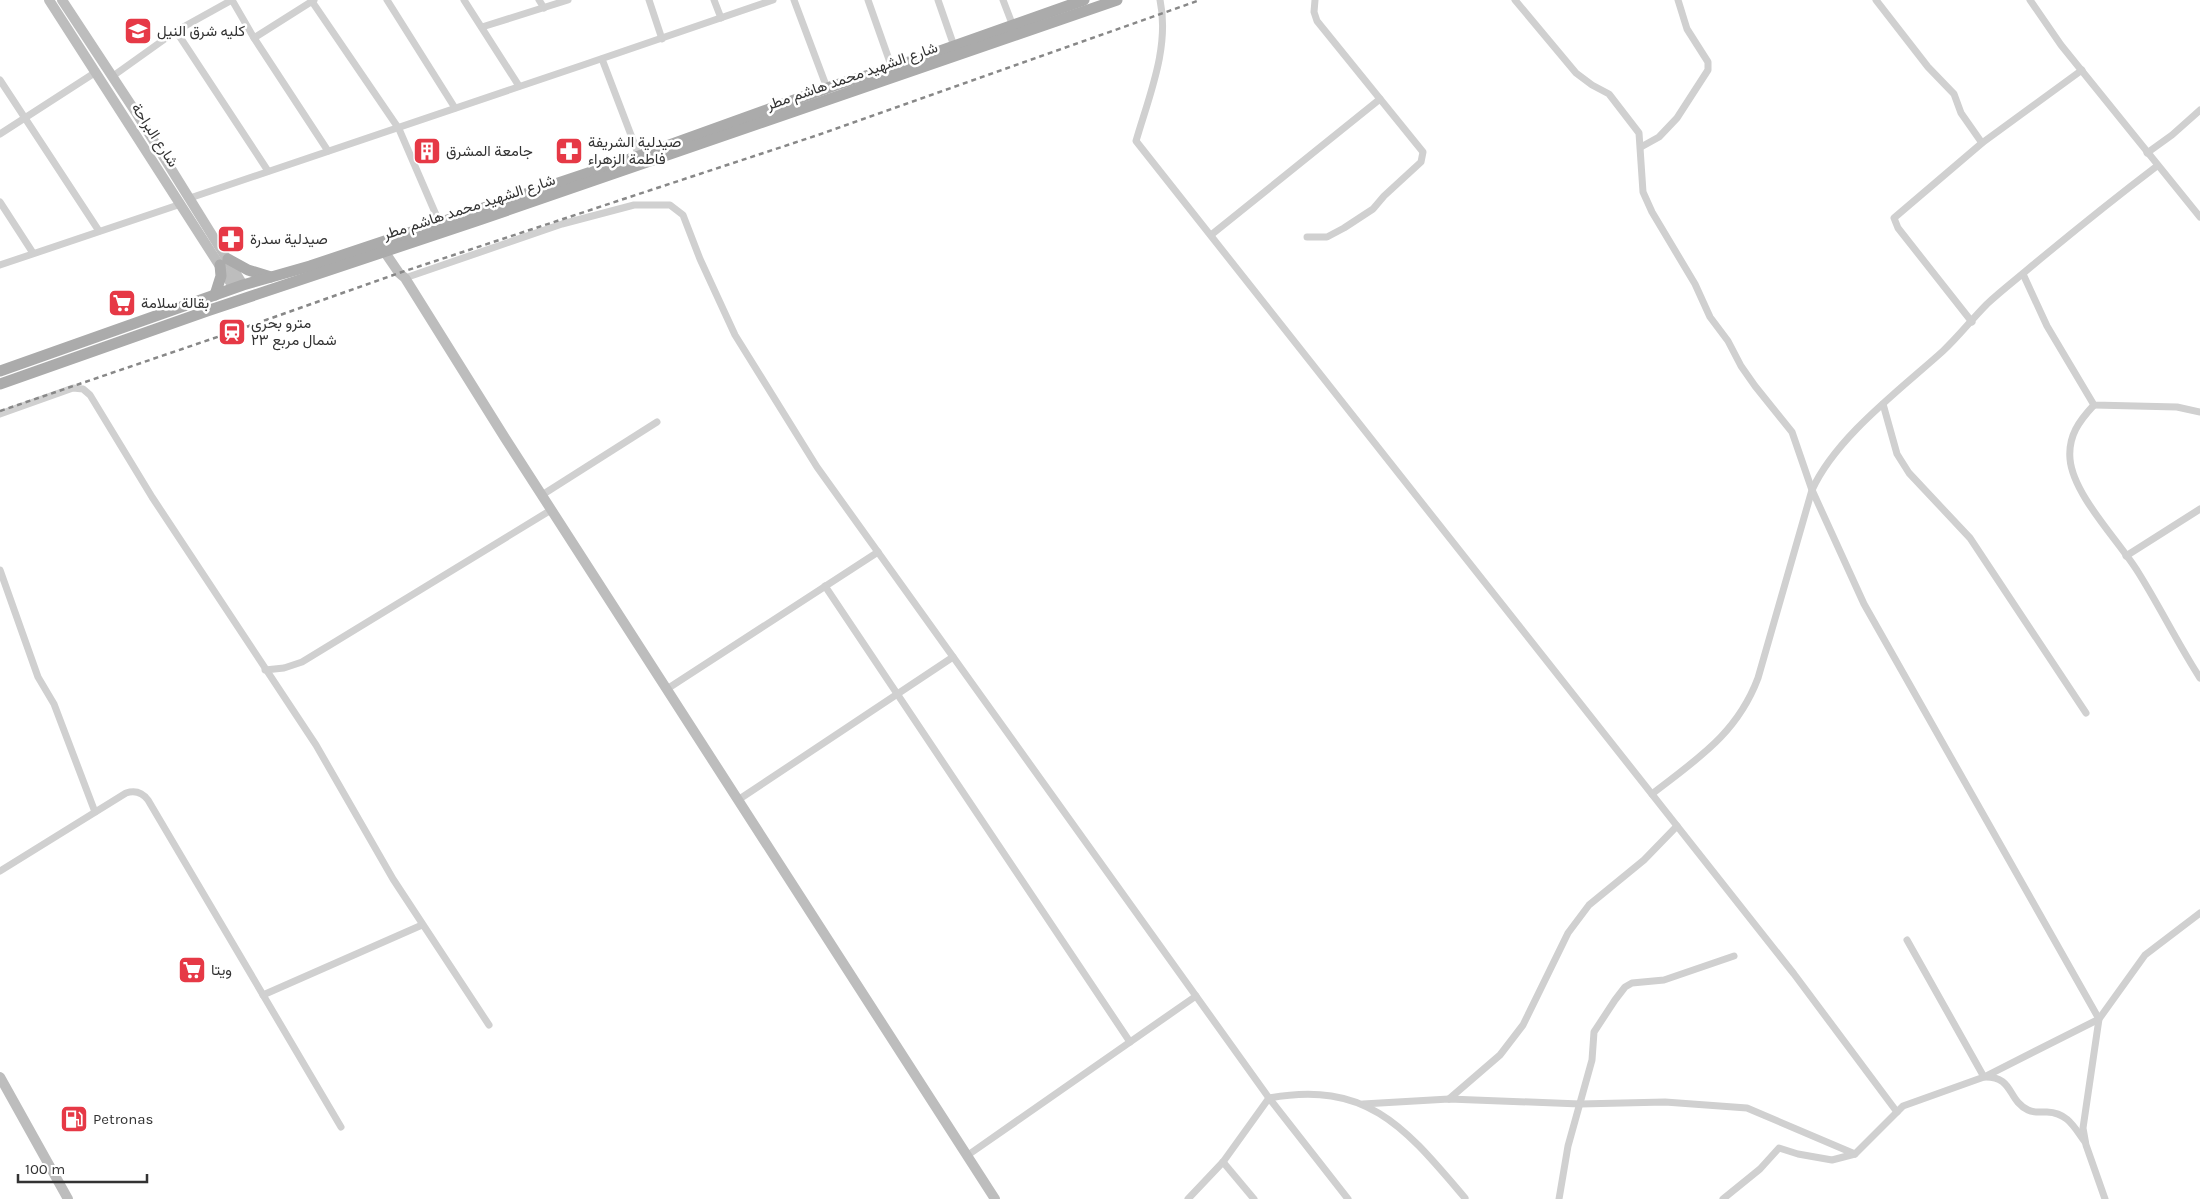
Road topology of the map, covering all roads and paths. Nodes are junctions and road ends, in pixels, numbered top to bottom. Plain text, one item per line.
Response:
1 (49, 0) edge
2 (62, 0) edge
3 (232, 0) edge
4 (312, 0) edge
5 (387, 0) edge
6 (464, 0) edge
7 (540, 0) edge
8 (568, 0) edge
9 (649, 0) edge
10 (714, 0) edge
11 (773, 0) edge
12 (794, 0) edge
13 (868, 0) edge
14 (938, 0) edge
15 (1003, 0) edge
16 (1117, 0) edge
17 (1160, 0) edge
18 (1315, 0) edge
19 (1515, 0) edge
20 (1678, 0) edge
21 (1876, 0) edge
22 (2030, 0) edge
23 (1077, 4) edge
24 (544, 8) junction
25 (721, 18) junction
26 (1013, 26) junction
27 (482, 27) junction
28 (176, 31) junction
29 (254, 38) junction
30 (662, 39) junction
31 (954, 46) junction
32 (602, 59) junction
33 (892, 68) junction
34 (2082, 70) junction
35 (96, 72) junction
36 (112, 76) junction
37 (0, 80) edge
38 (519, 86) junction
39 (828, 88) junction
40 (1380, 99) junction
41 (455, 108) junction
42 (2200, 110) edge
43 (25, 119) junction
44 (399, 129) junction
45 (0, 134) edge
46 (1982, 144) junction
47 (1641, 147) junction
48 (328, 152) junction
49 (2148, 153) junction
50 (638, 156) junction
51 (2157, 166) junction
52 (268, 171) junction
53 (186, 201) junction
54 (0, 202) edge
55 (2200, 217) edge
56 (440, 224) junction
57 (100, 231) junction
58 (1211, 235) junction
59 (1307, 237) dead end
60 (384, 251) junction
61 (34, 253) junction
62 (224, 262) junction
63 (0, 265) edge
64 (2023, 274) junction
65 (270, 277) junction
66 (406, 278) junction
67 (239, 286) junction
68 (215, 295) junction
69 (1972, 322) junction
70 (0, 371) edge
71 (0, 384) edge
72 (1883, 404) junction
73 (2094, 405) junction
74 (2200, 412) edge
75 (0, 414) edge
76 (656, 422) dead end
77 (1812, 490) junction
78 (542, 495) junction
79 (2200, 509) edge
80 (552, 510) junction
81 (878, 552) junction
82 (2126, 556) junction
83 (0, 570) edge
84 (825, 586) junction
85 (953, 657) junction
86 (265, 670) junction
87 (2200, 678) edge
88 (667, 689) junction
89 (897, 694) junction
90 (2086, 713) dead end
91 (1652, 794) junction
92 (738, 800) junction
93 (95, 812) junction
94 (1677, 826) junction
95 (0, 871) edge
96 (2200, 913) edge
97 (422, 925) junction
98 (1907, 940) dead end
99 (1734, 956) dead end
100 (263, 995) junction
101 (1196, 996) junction
102 (2100, 1019) junction
103 (489, 1025) dead end
104 (1130, 1042) junction
105 (0, 1077) edge
106 (1984, 1077) junction
107 (1269, 1098) junction
108 (1449, 1098) junction
109 (1363, 1104) junction
110 (1580, 1104) junction
111 (1897, 1112) junction
112 (341, 1127) dead end
113 (2086, 1145) junction
114 (1855, 1154) junction
115 (968, 1155) junction
116 (1223, 1162) junction
117 (1465, 1198) dead end
118 (68, 1199) edge
119 (994, 1199) edge
120 (1188, 1199) edge
121 (1254, 1199) edge
122 (1348, 1199) edge
123 (1559, 1199) edge
124 (1723, 1199) edge
125 (2105, 1199) edge

1 - 35 street, شارع البراحة
2 - 36 street, شارع البراحة
3 - 28 street
3 - 29 street
4 - 29 street
4 - 44 street
5 - 41 street
6 - 27 street
7 - 24 street
8 - 24 street
9 - 30 street
10 - 25 street
11 - 25 street
12 - 39 street
13 - 33 street
14 - 31 street
15 - 26 street
16 - 23 main road, شارع الشهيد محمد هاشم مطر
17 - 58 street
18 - 40 street
19 - 47 street
20 - 47 street
21 - 46 street
22 - 34 street
23 - 26 main road, شارع الشهيد محمد هاشم مطر
23 - 60 main road, شارع الشهيد محمد هاشم مطر
24 - 27 street
25 - 30 street
26 - 31 main road, شارع الشهيد محمد هاشم مطر
27 - 38 street
28 - 36 street
28 - 52 street
29 - 48 street
30 - 32 street
31 - 33 main road, شارع الشهيد محمد هاشم مطر
32 - 38 street
32 - 50 street
33 - 39 main road, شارع الشهيد محمد هاشم مطر
34 - 46 street
34 - 49 street
35 - 43 street
35 - 53 street, شارع البراحة
36 - 53 street, شارع البراحة
37 - 43 street
38 - 41 street
39 - 50 main road, شارع الشهيد محمد هاشم مطر
40 - 58 street
40 - 59 street
41 - 44 street
42 - 49 street
43 - 45 street
43 - 57 street
44 - 48 street
44 - 56 street
46 - 69 street
47 - 77 street
48 - 52 street
49 - 51 street
50 - 56 main road, شارع الشهيد محمد هاشم مطر
51 - 55 street
51 - 64 street
52 - 53 street
53 - 57 street
53 - 62 street, شارع البراحة
54 - 61 street
56 - 65 main road, شارع الشهيد محمد هاشم مطر
57 - 61 street
58 - 91 street
60 - 66 street
60 - 71 main road, شارع الشهيد محمد هاشم مطر
61 - 63 street
62 - 65 main road
62 - 67 street, شارع البراحة
62 - 68 main road
64 - 69 street
64 - 73 street
65 - 67 main road, شارع الشهيد محمد هاشم مطر
66 - 78 street
66 - 81 street
67 - 68 main road, شارع الشهيد محمد هاشم مطر
68 - 70 main road, شارع الشهيد محمد هاشم مطر
69 - 72 street
72 - 77 street
72 - 90 street
73 - 74 street
73 - 82 street
75 - 86 street
76 - 78 street
77 - 91 street
77 - 102 street
78 - 80 street
79 - 82 street
80 - 86 street
80 - 88 street
81 - 84 street
81 - 85 street
82 - 87 street
83 - 93 street
84 - 88 street
84 - 89 street
85 - 89 street
85 - 101 street
86 - 97 street
88 - 92 street
89 - 92 street
89 - 104 street
91 - 94 street
92 - 115 street
93 - 95 street
93 - 100 street
94 - 108 street
94 - 111 street
96 - 102 street
97 - 100 street
97 - 103 street
98 - 106 street
99 - 110 street
100 - 112 street
101 - 104 street
101 - 107 street
102 - 106 street
102 - 113 street
104 - 115 street
105 - 118 street
106 - 111 street
106 - 113 street
107 - 109 street
107 - 116 street
107 - 122 street
108 - 109 street
108 - 110 street
109 - 117 street
110 - 114 street
110 - 123 street
111 - 114 street
113 - 125 street
114 - 124 street
115 - 119 street
116 - 120 street
116 - 121 street

